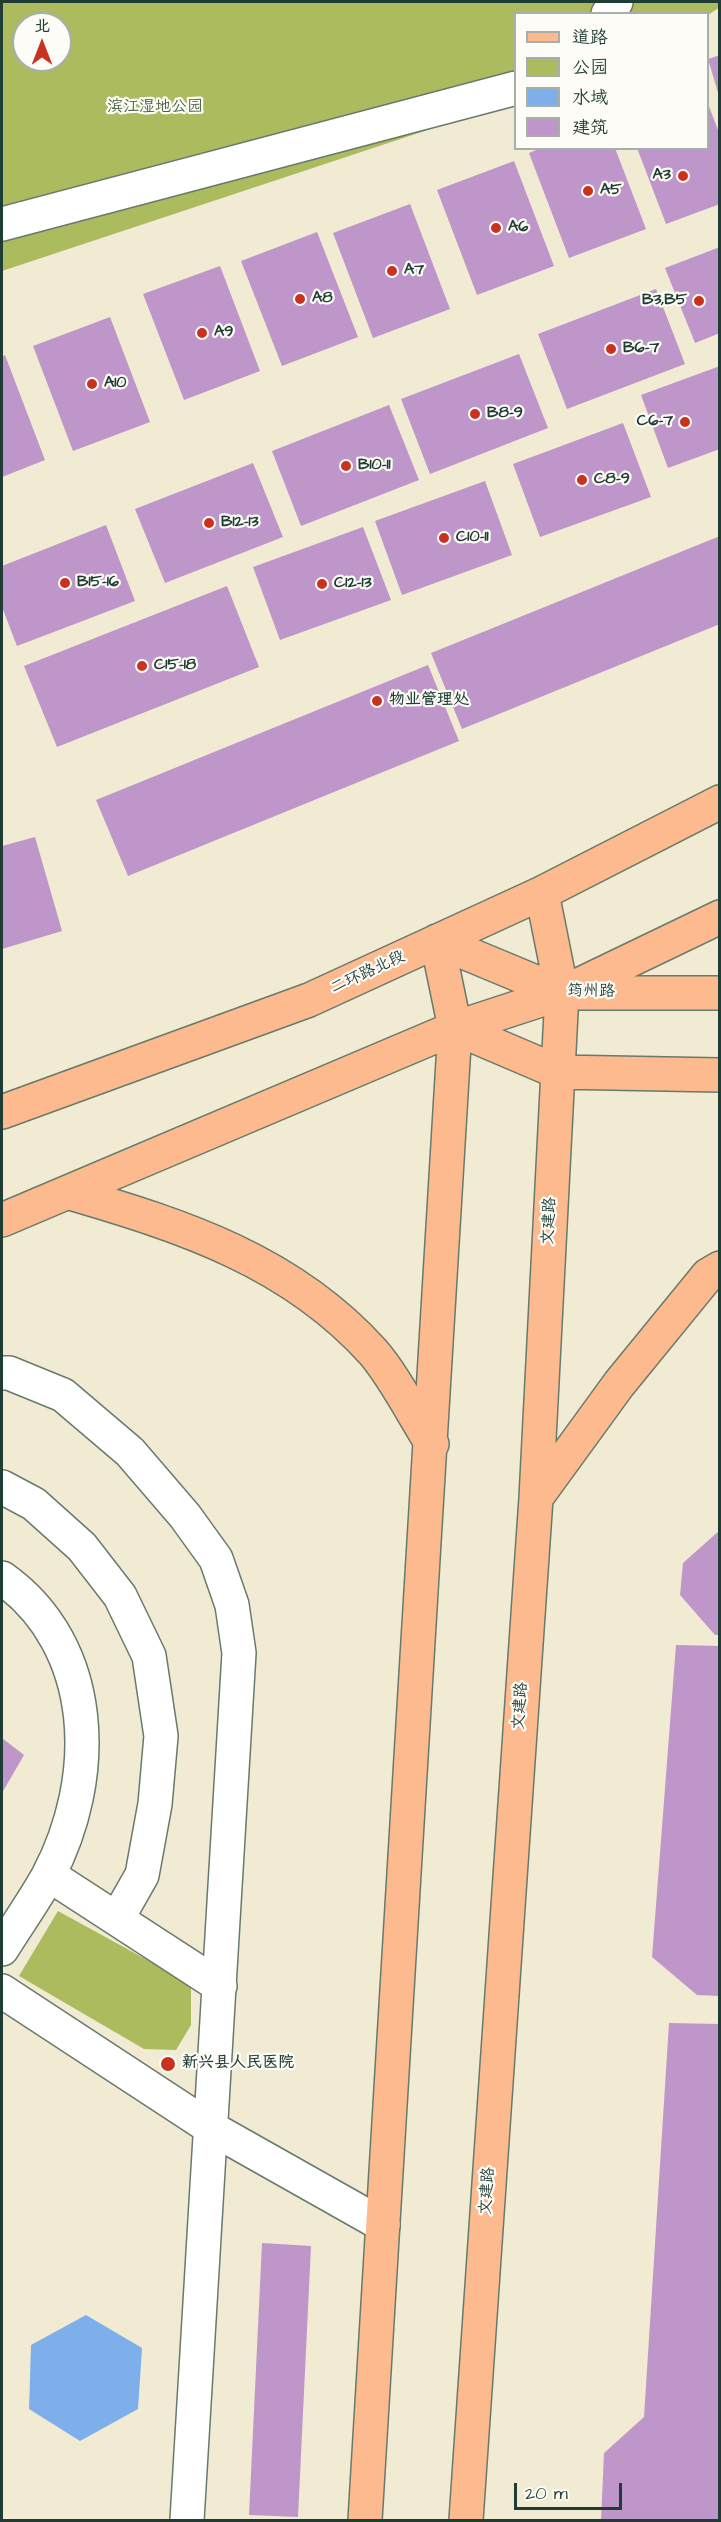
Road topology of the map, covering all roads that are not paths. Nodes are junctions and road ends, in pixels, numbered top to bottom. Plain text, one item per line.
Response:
1 (514, 89) edge
2 (2, 224) edge
3 (720, 802) edge
4 (542, 893) junction
5 (720, 917) edge
6 (437, 941) junction
7 (562, 993) junction
8 (720, 993) edge
9 (455, 1028) junction
10 (558, 1072) junction
11 (720, 1075) edge
12 (2, 1112) edge
13 (70, 1193) junction
14 (2, 1220) edge
15 (720, 1268) edge
16 (2, 1373) edge
17 (432, 1444) junction
18 (2, 1487) edge
19 (536, 1498) junction
20 (2, 1578) edge
21 (49, 1875) junction
22 (117, 1920) junction
23 (2, 1949) edge
24 (220, 1986) junction
25 (2, 1991) edge
26 (211, 2128) junction
27 (383, 2225) junction
28 (188, 2519) edge
29 (365, 2520) edge
30 (466, 2520) edge

1 - 2 street
3 - 4 main road, 二环路北段
4 - 6 main road, 二环路北段
4 - 7 main road, 文建路
5 - 7 main road
6 - 7 main road, 筠州路
6 - 9 main road
6 - 12 main road, 二环路北段
7 - 8 main road, 筠州路
7 - 9 main road
7 - 10 main road, 文建路
9 - 10 main road
9 - 13 main road
9 - 17 main road
10 - 11 main road
10 - 19 main road, 文建路
13 - 14 main road
13 - 17 main road
15 - 19 main road
16 - 24 street
17 - 27 main road
18 - 22 street
19 - 30 main road, 文建路
20 - 21 street
21 - 22 street
21 - 23 street
22 - 24 street
24 - 26 street
25 - 26 street
26 - 27 street
26 - 28 street
27 - 29 main road

